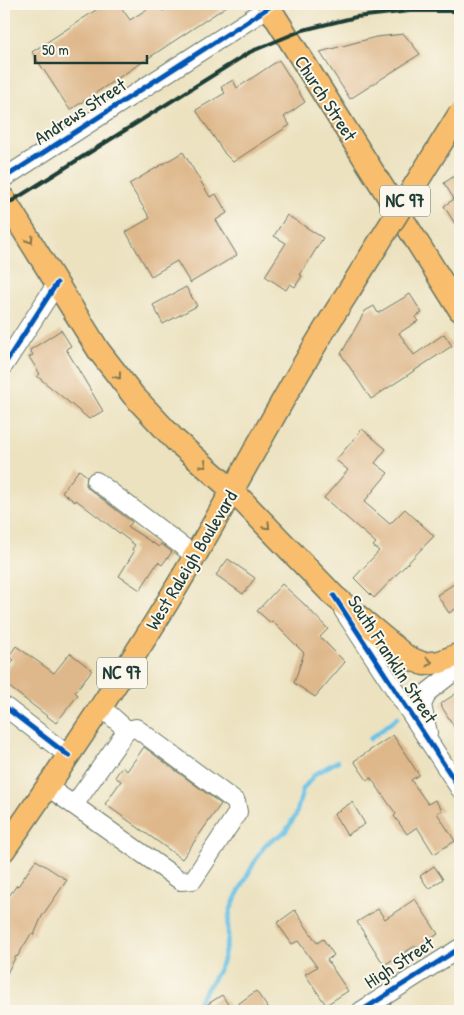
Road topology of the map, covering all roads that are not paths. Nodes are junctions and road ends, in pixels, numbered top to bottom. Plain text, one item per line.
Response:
1 (270, 5) edge
2 (460, 113) edge
3 (4, 178) edge
4 (4, 198) edge
5 (57, 283) junction
6 (460, 310) edge
7 (4, 365) edge
8 (96, 481) dead end
9 (233, 491) junction
10 (194, 555) junction
11 (334, 596) junction
12 (460, 654) edge
13 (460, 667) edge
14 (4, 706) edge
15 (100, 706) junction
16 (127, 730) junction
17 (430, 744) junction
18 (69, 756) junction
19 (48, 787) junction
20 (460, 789) edge
21 (74, 806) junction
22 (4, 850) edge
23 (460, 948) edge
24 (361, 1011) edge

1 - 3 street, Andrews Street
1 - 6 main road, Church Street
2 - 9 main road, West Raleigh Boulevard / NC 97, bridge
4 -> 5 main road, South Franklin Street
5 - 7 street
5 -> 9 main road, South Franklin Street
8 - 10 street
9 - 10 main road, West Raleigh Boulevard / NC 97
9 -> 11 main road, South Franklin Street
10 - 15 main road, West Raleigh Boulevard / NC 97
11 -> 12 main road
11 - 17 street, South Franklin Street
13 - 17 street, South Franklin Street
14 - 18 street
15 - 16 street
15 - 18 main road, West Raleigh Boulevard / NC 97
16 - 21 street
16 - 21 street
17 - 20 street, South Franklin Street
18 - 19 main road, West Raleigh Boulevard / NC 97
19 - 21 street
19 - 22 main road, West Raleigh Boulevard / NC 97
23 - 24 street, High Street

